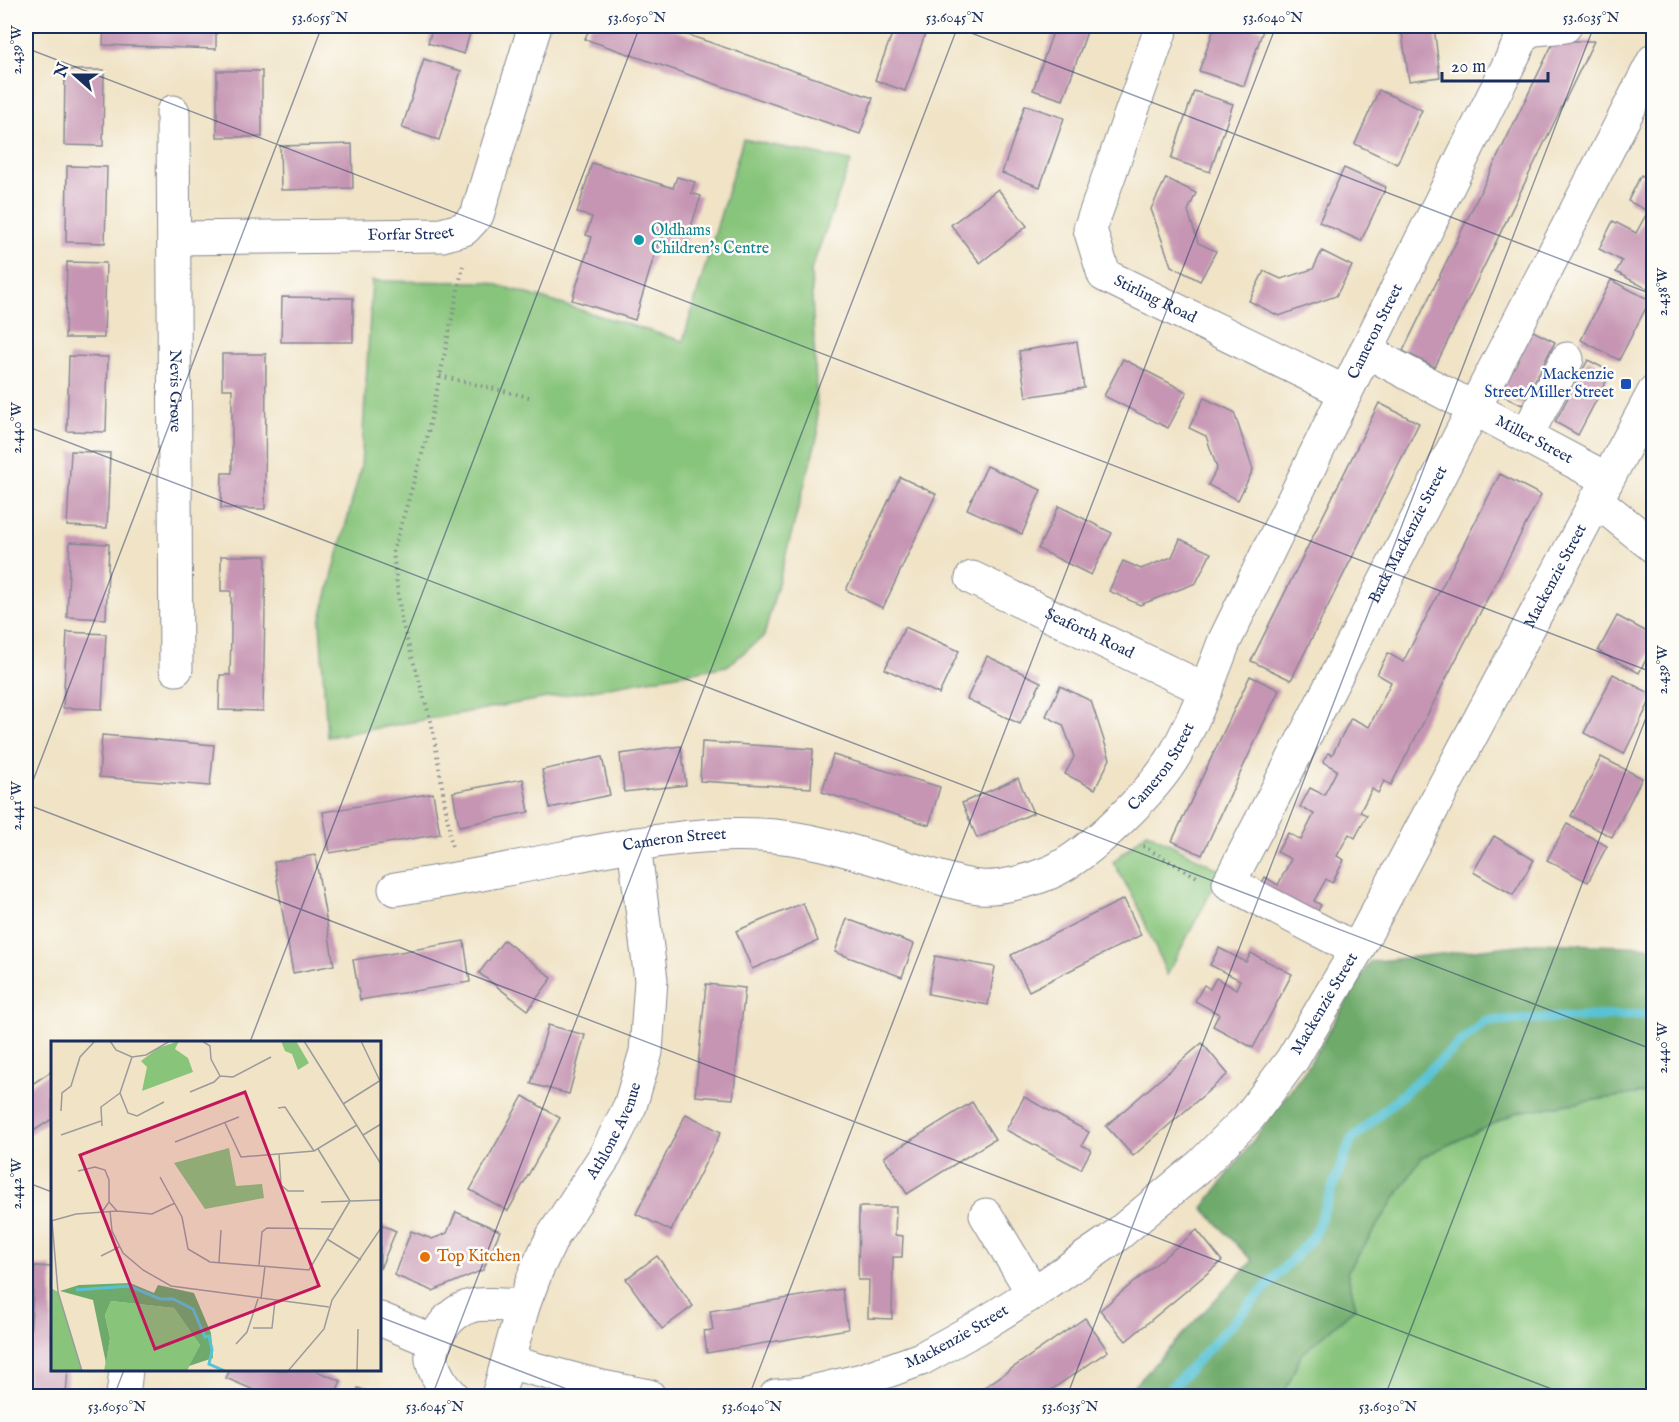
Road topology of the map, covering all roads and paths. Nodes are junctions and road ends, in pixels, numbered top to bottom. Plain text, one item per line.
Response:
1 (535, 26) edge
2 (1162, 26) edge
3 (1565, 26) edge
4 (1524, 28) edge
5 (1653, 60) edge
6 (173, 112) dead end
7 (464, 229) junction
8 (175, 238) junction
9 (1366, 351) junction
10 (1567, 359) dead end
11 (440, 376) junction
12 (1345, 392) junction
13 (1653, 392) edge
14 (533, 398) dead end
15 (1474, 408) junction
16 (1526, 436) junction
17 (1601, 489) junction
18 (1653, 547) edge
19 (972, 578) dead end
20 (176, 669) dead end
21 (1206, 690) junction
22 (1116, 824) junction
23 (634, 844) junction
24 (457, 879) junction
25 (1229, 883) junction
26 (395, 889) dead end
27 (1357, 950) junction
28 (986, 1215) dead end
29 (1033, 1293) junction
30 (523, 1306) junction
31 (381, 1319) edge
32 (435, 1342) junction
33 (508, 1362) junction
34 (126, 1371) edge
35 (123, 1396) edge
36 (453, 1396) edge
37 (498, 1396) edge
38 (649, 1396) edge
39 (794, 1396) edge

1 - 7 street, Forfar Street
2 - 12 street, Stirling Road
3 - 4 street
4 - 9 street, Cameron Street
5 - 15 street, Back Mackenzie Street
6 - 8 street, Nevis Grove
7 - 8 street, Forfar Street
7 - 11 path
8 - 20 street, Nevis Grove
9 - 12 street, Cameron Street
9 - 15 street, Miller Street
10 - 16 street
11 - 14 path
11 - 24 path
12 - 21 street, Cameron Street
13 - 17 street, Mackenzie Street
15 - 16 street, Miller Street
15 - 25 street, Back Mackenzie Street
16 - 17 street, Miller Street
17 - 18 street, Miller Street
17 - 27 street, Mackenzie Street
19 - 21 street, Seaforth Road
21 - 22 street, Cameron Street
22 - 23 street, Cameron Street
22 - 25 path
23 - 24 street, Cameron Street
23 - 30 street, Athlone Avenue
24 - 26 street, Cameron Street
25 - 27 street
27 - 29 street, Mackenzie Street
28 - 29 street
29 - 39 street, Mackenzie Street
30 - 32 street
30 - 33 street, Athlone Avenue
31 - 32 street
32 - 36 street
33 - 37 street, Athlone Avenue
33 - 38 street
34 - 35 street

